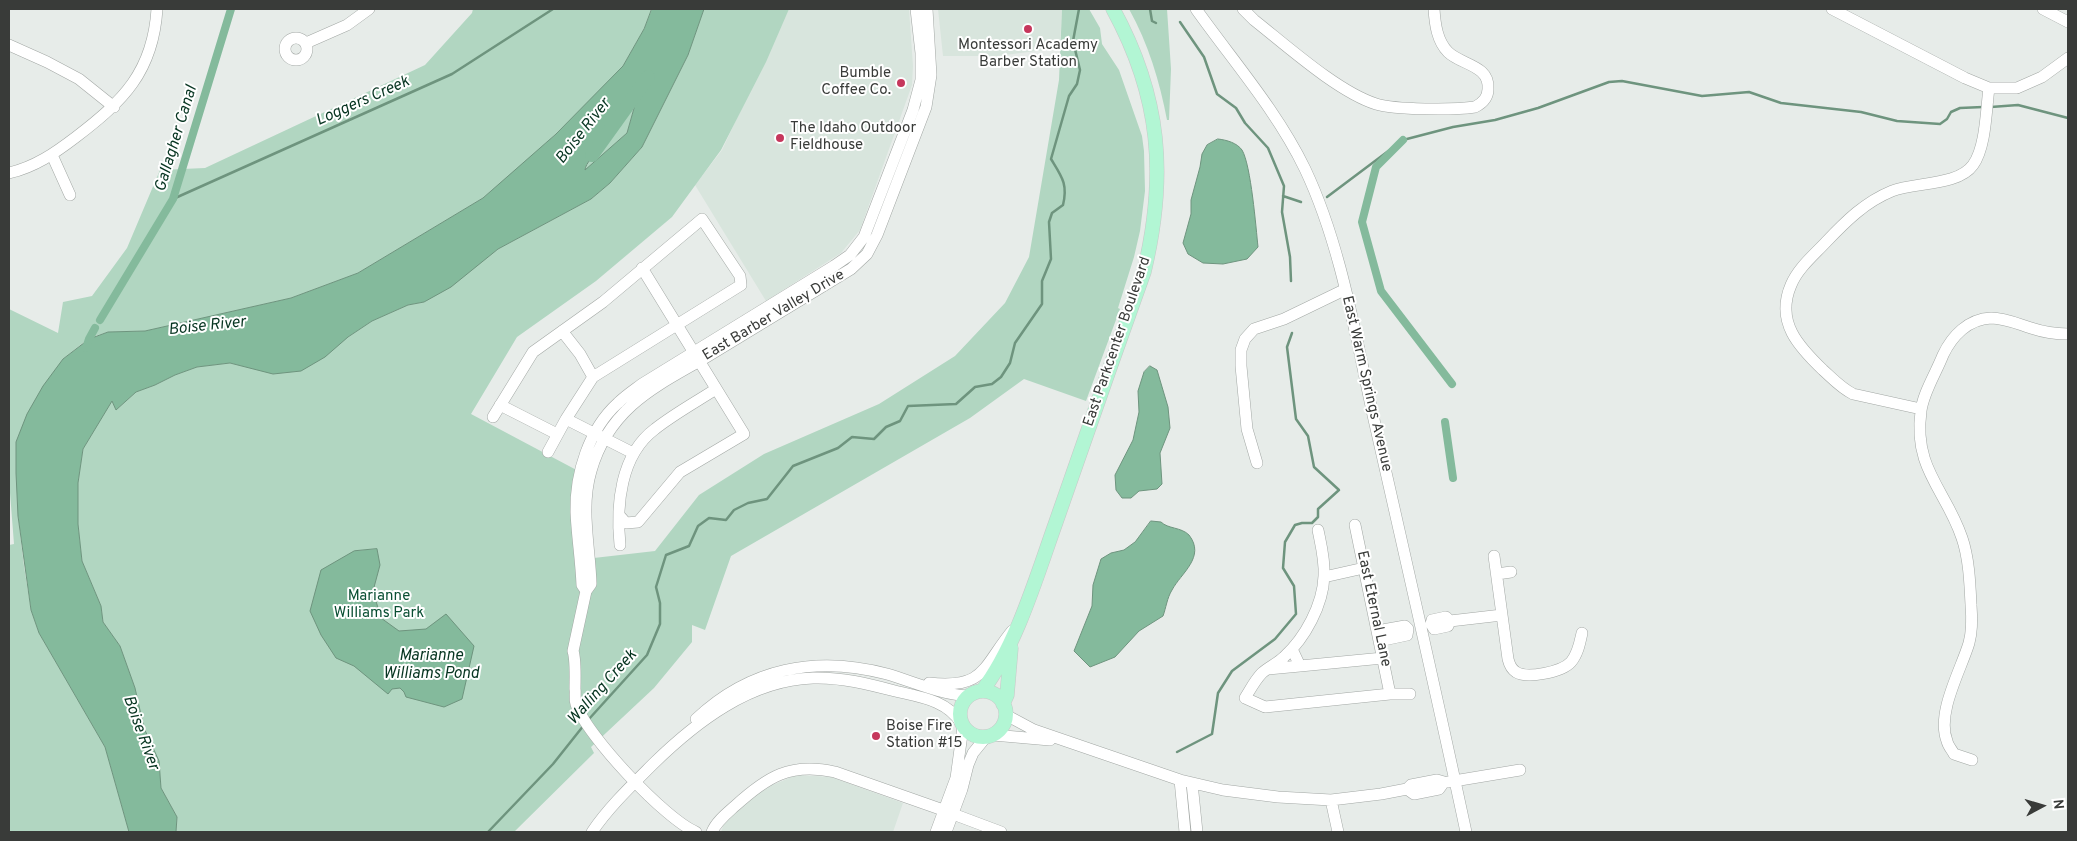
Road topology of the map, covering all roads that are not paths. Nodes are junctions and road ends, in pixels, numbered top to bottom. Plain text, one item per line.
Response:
1 (157, 9) edge
2 (369, 9) edge
3 (916, 9) edge
4 (927, 9) edge
5 (1113, 9) edge
6 (1196, 9) edge
7 (1243, 9) edge
8 (1434, 9) edge
9 (1832, 9) edge
10 (2043, 9) edge
11 (2068, 22) edge
12 (306, 43) dead end
13 (9, 45) edge
14 (2068, 58) edge
15 (1989, 88) junction
16 (114, 107) junction
17 (52, 155) junction
18 (9, 173) edge
19 (70, 195) dead end
20 (642, 268) junction
21 (1344, 290) junction
22 (677, 325) junction
23 (562, 331) junction
24 (2068, 334) edge
25 (697, 357) junction
26 (593, 377) junction
27 (716, 389) junction
28 (500, 404) junction
29 (1921, 409) junction
30 (493, 417) dead end
31 (566, 419) junction
32 (557, 434) junction
33 (600, 436) junction
34 (548, 452) dead end
35 (633, 453) junction
36 (1257, 463) dead end
37 (618, 515) junction
38 (1355, 525) dead end
39 (1318, 530) dead end
40 (620, 546) dead end
41 (1494, 556) dead end
42 (1364, 568) junction
43 (1512, 572) dead end
44 (1497, 574) junction
45 (1324, 577) junction
46 (1502, 615) junction
47 (1018, 624) junction
48 (1426, 625) junction
49 (1582, 633) dead end
50 (1378, 636) junction
51 (1012, 640) junction
52 (1292, 649) junction
53 (1383, 658) junction
54 (1300, 666) junction
55 (1266, 670) junction
56 (905, 680) junction
57 (982, 691) junction
58 (1390, 694) junction
59 (1410, 694) dead end
60 (968, 696) junction
61 (1005, 709) junction
62 (962, 725) junction
63 (990, 736) junction
64 (1064, 740) junction
65 (672, 746) junction
66 (1972, 760) dead end
67 (1520, 770) dead end
68 (1180, 780) junction
69 (1449, 781) junction
70 (636, 782) junction
71 (1192, 783) junction
72 (1331, 800) junction
73 (948, 812) junction
74 (592, 832) edge
75 (696, 832) edge
76 (712, 832) edge
77 (936, 832) edge
78 (946, 832) edge
79 (1001, 832) edge
80 (1185, 832) edge
81 (1197, 832) edge
82 (1338, 832) edge
83 (1466, 832) edge

1 - 16 street
2 - 12 street
3 - 25 street, East Barber Valley Drive
4 - 25 street, East Barber Valley Drive
5 - 47 main road, East Parkcenter Boulevard
6 - 21 street, East Warm Springs Avenue
7 - 8 street
9 - 15 street
10 - 11 street
13 - 16 street
14 - 15 street
15 - 29 street
16 - 17 street
17 - 18 street
17 - 19 street
20 - 22 street
20 - 22 street
20 - 23 street
21 - 36 street
21 - 48 street, East Warm Springs Avenue
22 - 25 street
22 - 26 street
23 - 26 street
23 - 28 street
24 - 29 street
25 - 27 street
25 - 33 street, East Barber Valley Drive
26 - 31 street
27 - 35 street
27 - 37 street
28 - 30 street
28 - 32 street
29 - 66 street
31 - 32 street
31 - 33 street
32 - 34 street
33 - 35 street
33 - 70 street, East Barber Valley Drive
35 - 37 street
37 - 40 street
38 - 42 street, East Eternal Lane
39 - 45 street
41 - 44 street
42 - 45 street
42 - 50 street, East Eternal Lane
43 - 44 street
44 - 46 street
45 - 52 street
46 - 48 street
46 - 49 street
47 - 51 main road, East Parkcenter Boulevard
47 - 56 street
48 - 50 street
48 - 69 street, East Warm Springs Avenue
50 - 53 street, East Eternal Lane
51 - 57 main road, East Parkcenter Boulevard
51 - 61 main road, East Parkcenter Boulevard
52 - 54 street
52 - 55 street
53 - 54 street
53 - 58 street, East Eternal Lane
54 - 55 street
55 - 58 street
56 - 60 street
56 - 65 street
57 - 60 main road
57 - 61 main road
58 - 59 street
60 - 62 main road
61 - 63 main road
61 - 64 street
62 - 63 main road
62 - 65 street
62 - 73 street
63 - 64 street
63 - 73 street
64 - 68 street
65 - 70 street
67 - 69 street
68 - 71 street
68 - 80 street
69 - 72 street
69 - 83 street, East Warm Springs Avenue
70 - 74 street
70 - 75 street, East Barber Valley Drive
71 - 72 street
71 - 81 street
72 - 82 street
73 - 76 street
73 - 77 street
73 - 78 street
73 - 79 street

